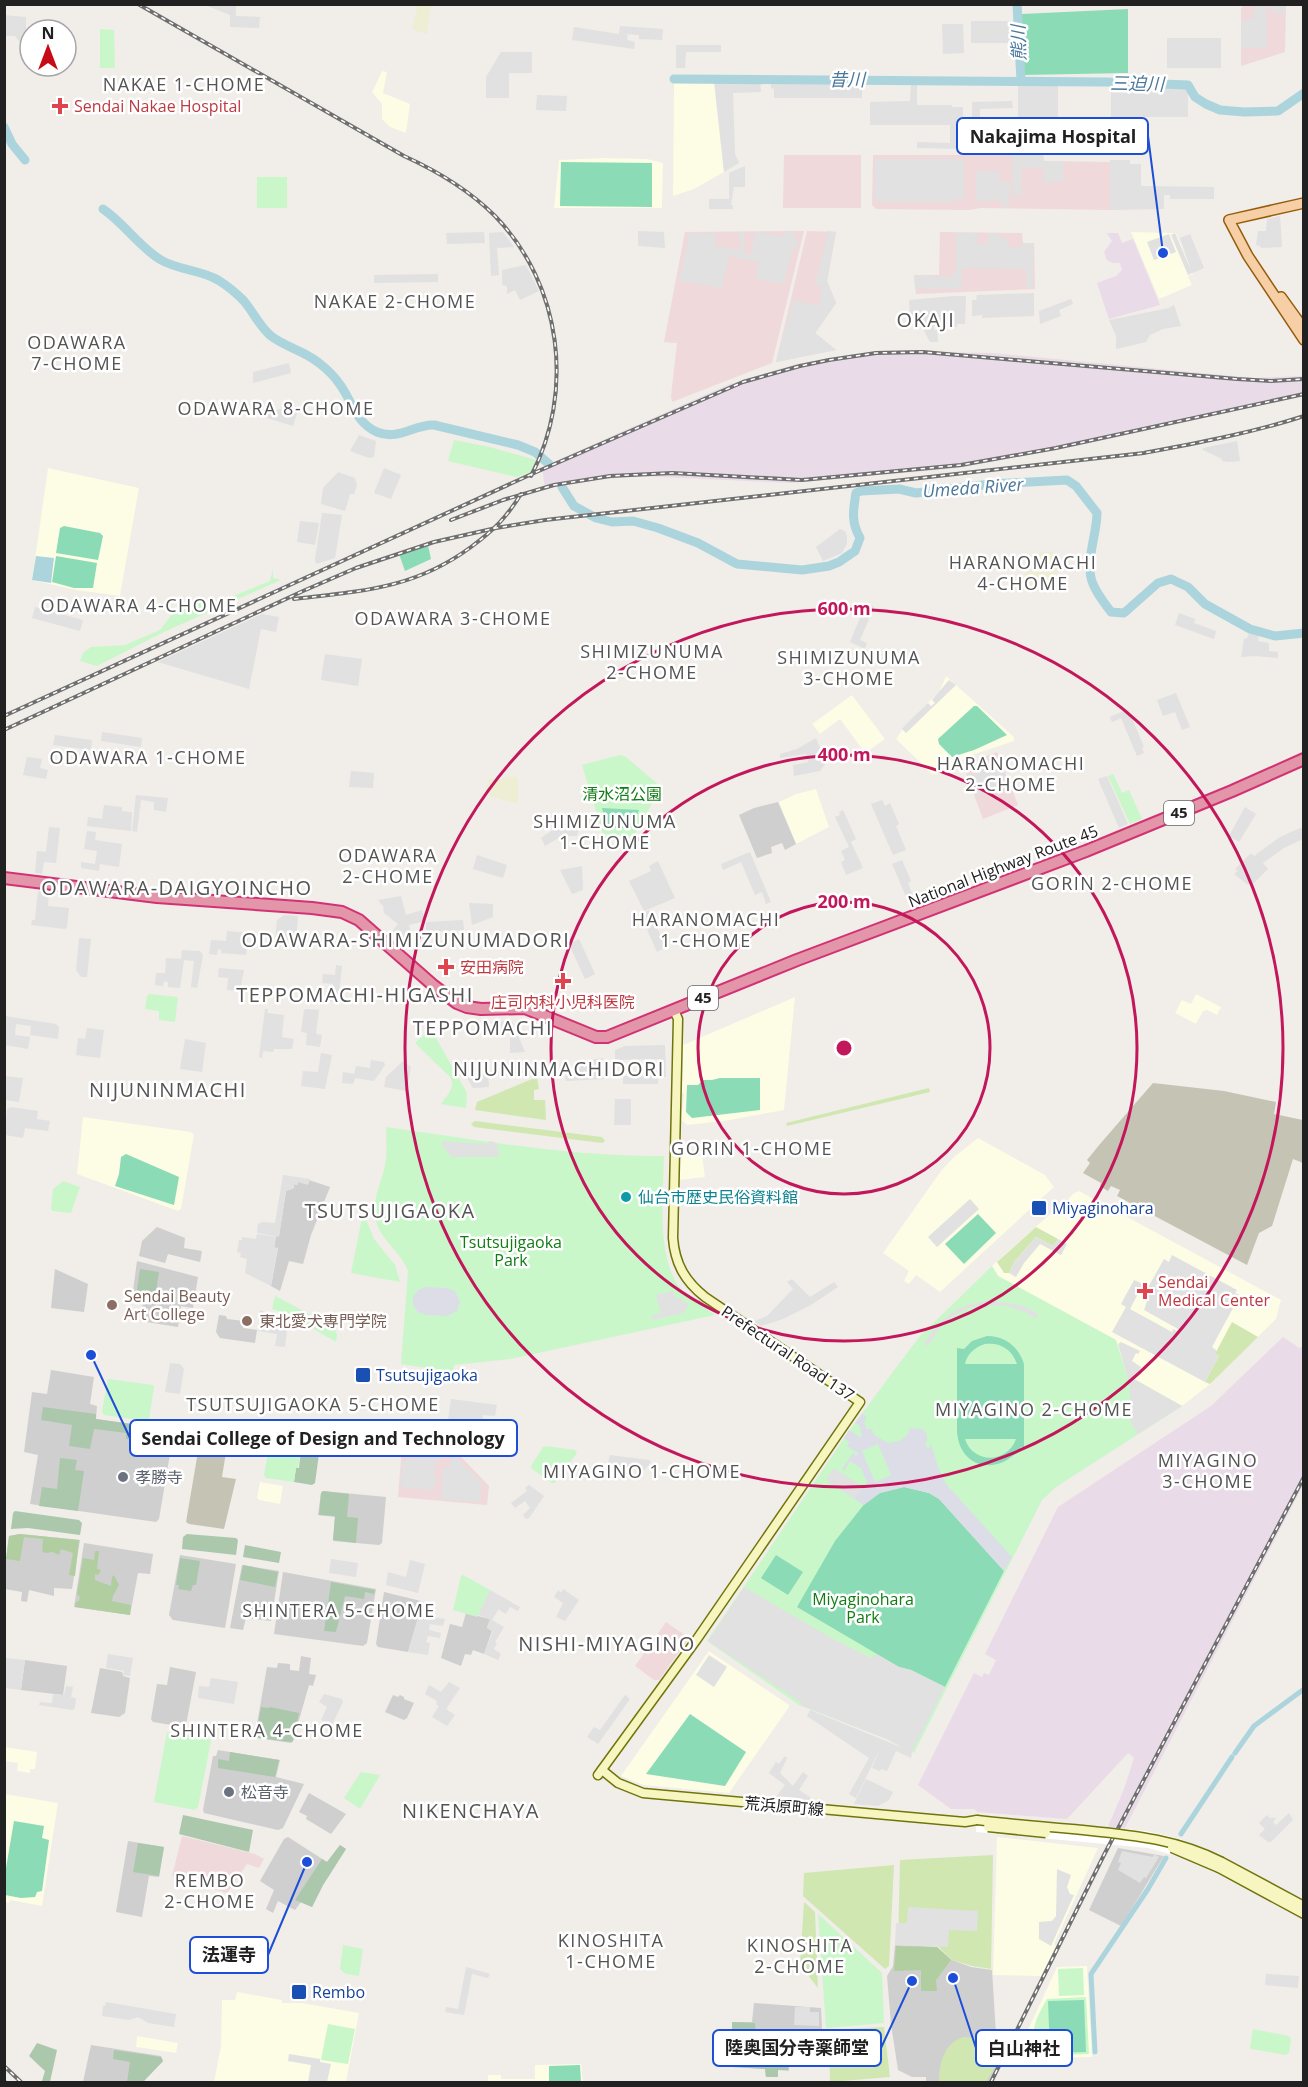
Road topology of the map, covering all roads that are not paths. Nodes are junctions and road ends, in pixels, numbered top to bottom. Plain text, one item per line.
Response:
1 (1304, 203) edge
2 (1248, 256) junction
3 (1267, 295) dead end
4 (1304, 329) edge
5 (1304, 340) edge
6 (1304, 347) edge
7 (1304, 759) edge
8 (4, 878) edge
9 (674, 1010) junction
10 (602, 1774) joint
11 (1220, 1865) junction
12 (1304, 1906) edge
13 (1304, 1914) edge

1 - 2 main road
2 - 4 main road
2 - 5 main road
3 - 6 main road
7 - 9 highway, National Highway Route 45 / 45
8 - 9 highway, National Highway Route 45 / 45
9 - 10 main road, Prefectural Road 137
10 - 11 main road, 荒浜原町線, bridge
11 - 12 main road, 荒浜原町線
11 - 13 main road, 荒浜原町線

